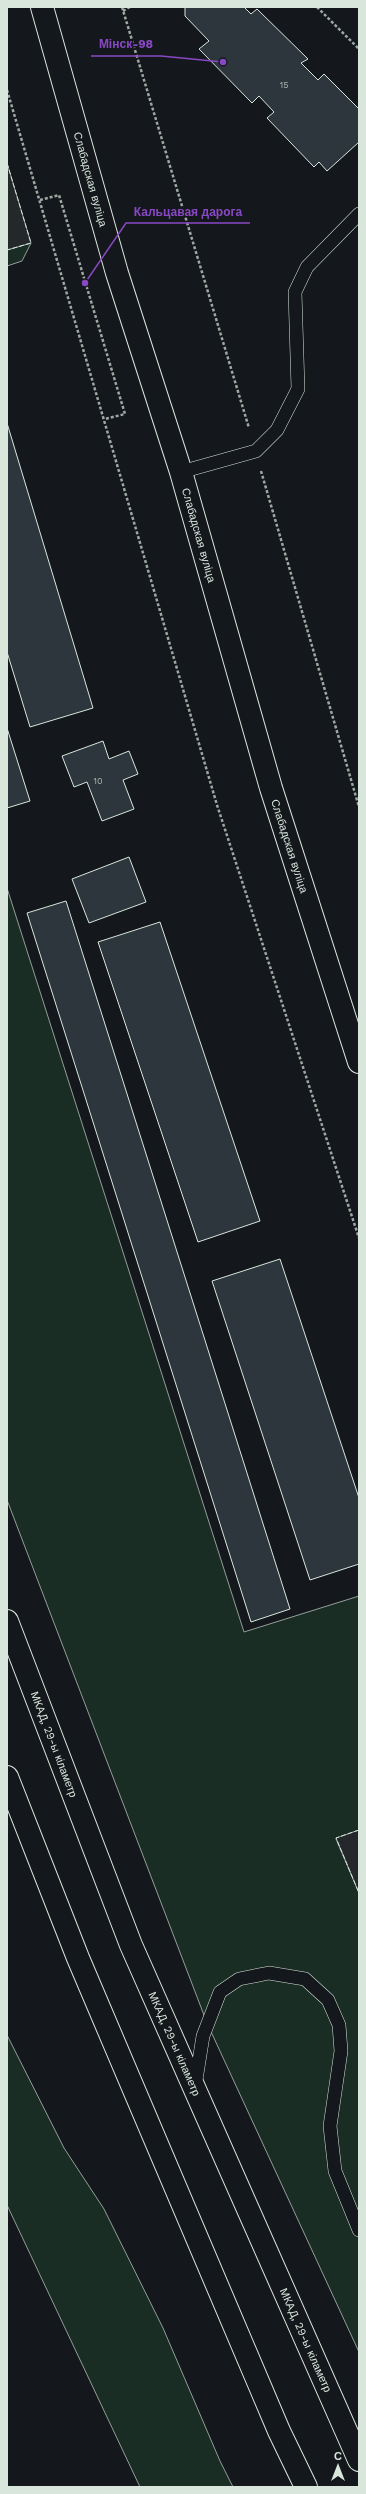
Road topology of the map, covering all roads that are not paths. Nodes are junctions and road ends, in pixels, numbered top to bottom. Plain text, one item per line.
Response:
1 (42, 7) edge
2 (359, 214) edge
3 (181, 472) junction
4 (359, 1062) edge
5 (7, 1621) edge
6 (7, 1777) edge
7 (194, 2089) junction
8 (359, 2230) edge
9 (359, 2460) edge
10 (306, 2487) edge

1 - 3 main road, Слабадская вуліца
2 - 3 lane
3 - 4 main road, Слабадская вуліца
5 - 7 main road, МКАД, 29-ы кіламетр
6 - 10 main road
7 - 8 lane
7 - 9 main road, МКАД, 29-ы кіламетр

